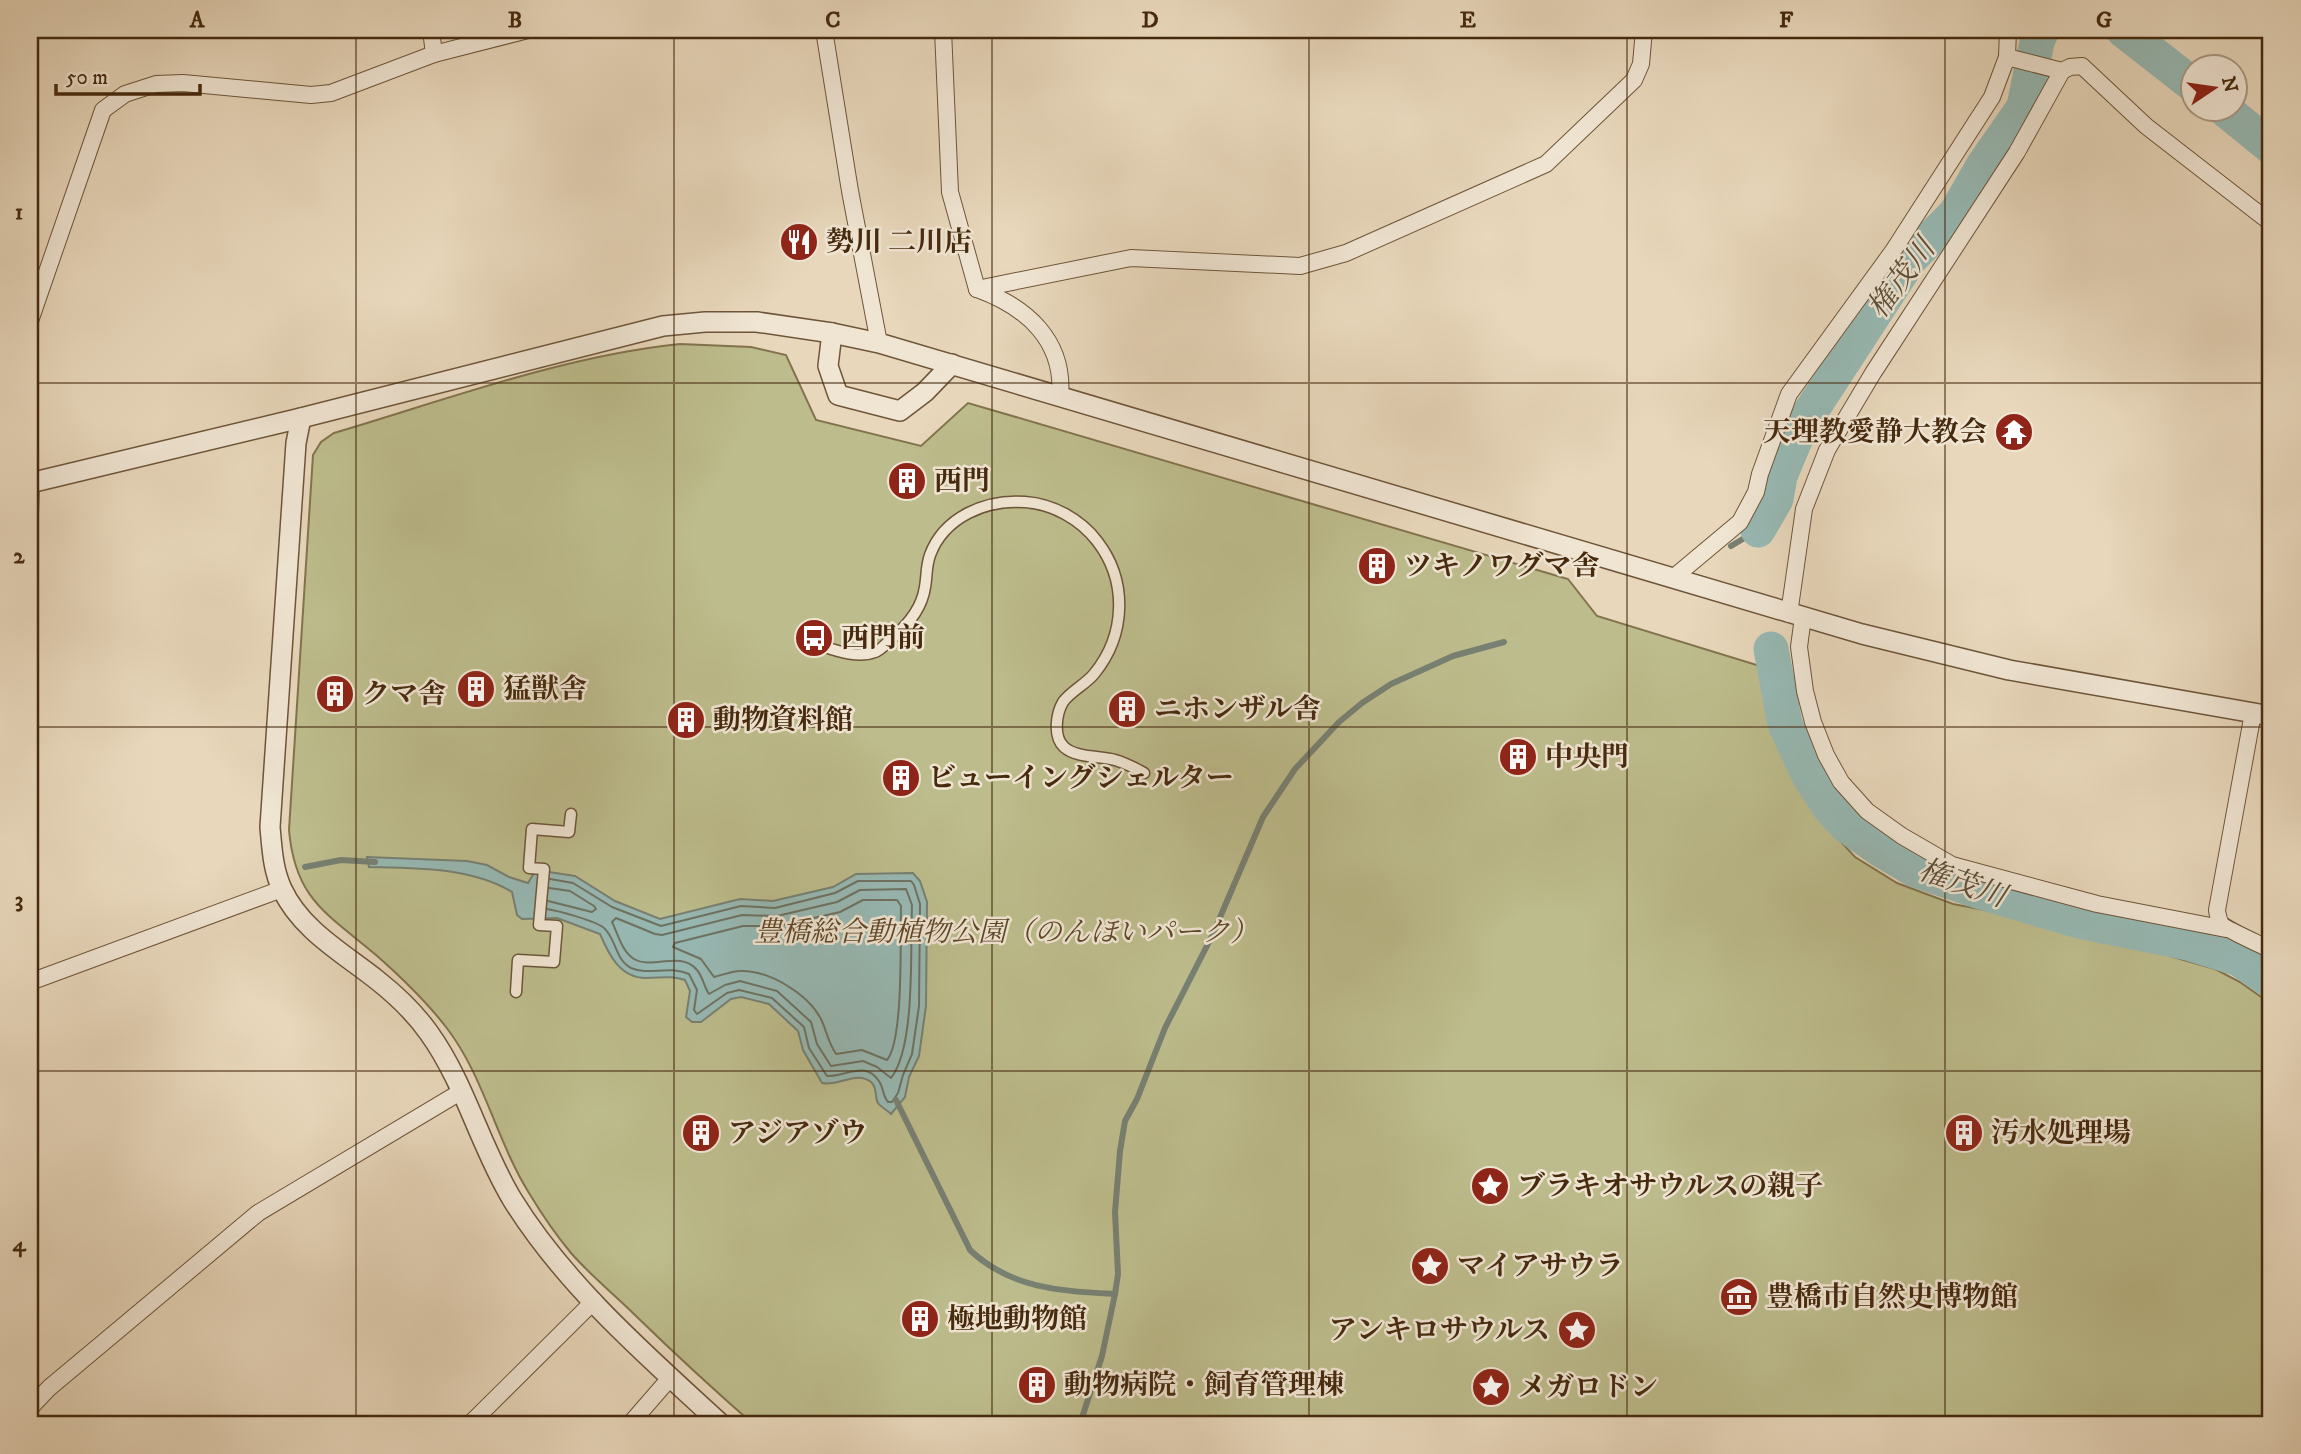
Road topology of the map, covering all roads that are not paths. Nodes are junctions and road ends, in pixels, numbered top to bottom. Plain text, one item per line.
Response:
1 (431, 30) edge
2 (528, 30) edge
3 (824, 30) edge
4 (943, 30) edge
5 (1644, 30) edge
6 (2008, 30) edge
7 (435, 54) junction
8 (2010, 58) junction
9 (2059, 71) junction
10 (2271, 223) edge
11 (977, 289) junction
12 (30, 321) edge
13 (832, 333) junction
14 (879, 344) junction
15 (952, 364) junction
16 (1059, 397) junction
17 (301, 418) junction
18 (30, 483) edge
19 (30, 514) edge
20 (1673, 578) junction
21 (1796, 615) junction
22 (808, 642) dead end
23 (2262, 714) edge
24 (1144, 773) dead end
25 (571, 814) dead end
26 (282, 889) junction
27 (2226, 929) junction
28 (2271, 950) edge
29 (30, 982) edge
30 (516, 992) dead end
31 (462, 1091) junction
32 (594, 1301) junction
33 (670, 1378) junction
34 (30, 1408) edge
35 (470, 1424) edge
36 (631, 1424) edge
37 (721, 1424) edge

1 - 7 street
2 - 7 street
3 - 14 street
4 - 11 street
5 - 11 street
6 - 8 street
7 - 12 street
8 - 9 street
8 - 20 street
9 - 10 street
9 - 21 street
11 - 16 street
13 - 14 street
13 - 15 street
13 - 17 street
14 - 15 street
15 - 16 street
16 - 20 street
17 - 18 street
17 - 26 street
18 - 19 street
20 - 21 street
21 - 23 street
21 - 27 street
22 - 24 street
23 - 27 street
25 - 30 street
26 - 29 street
26 - 31 street
27 - 28 street
31 - 32 street
31 - 34 street
32 - 33 street
32 - 35 street
33 - 36 street
33 - 37 street

